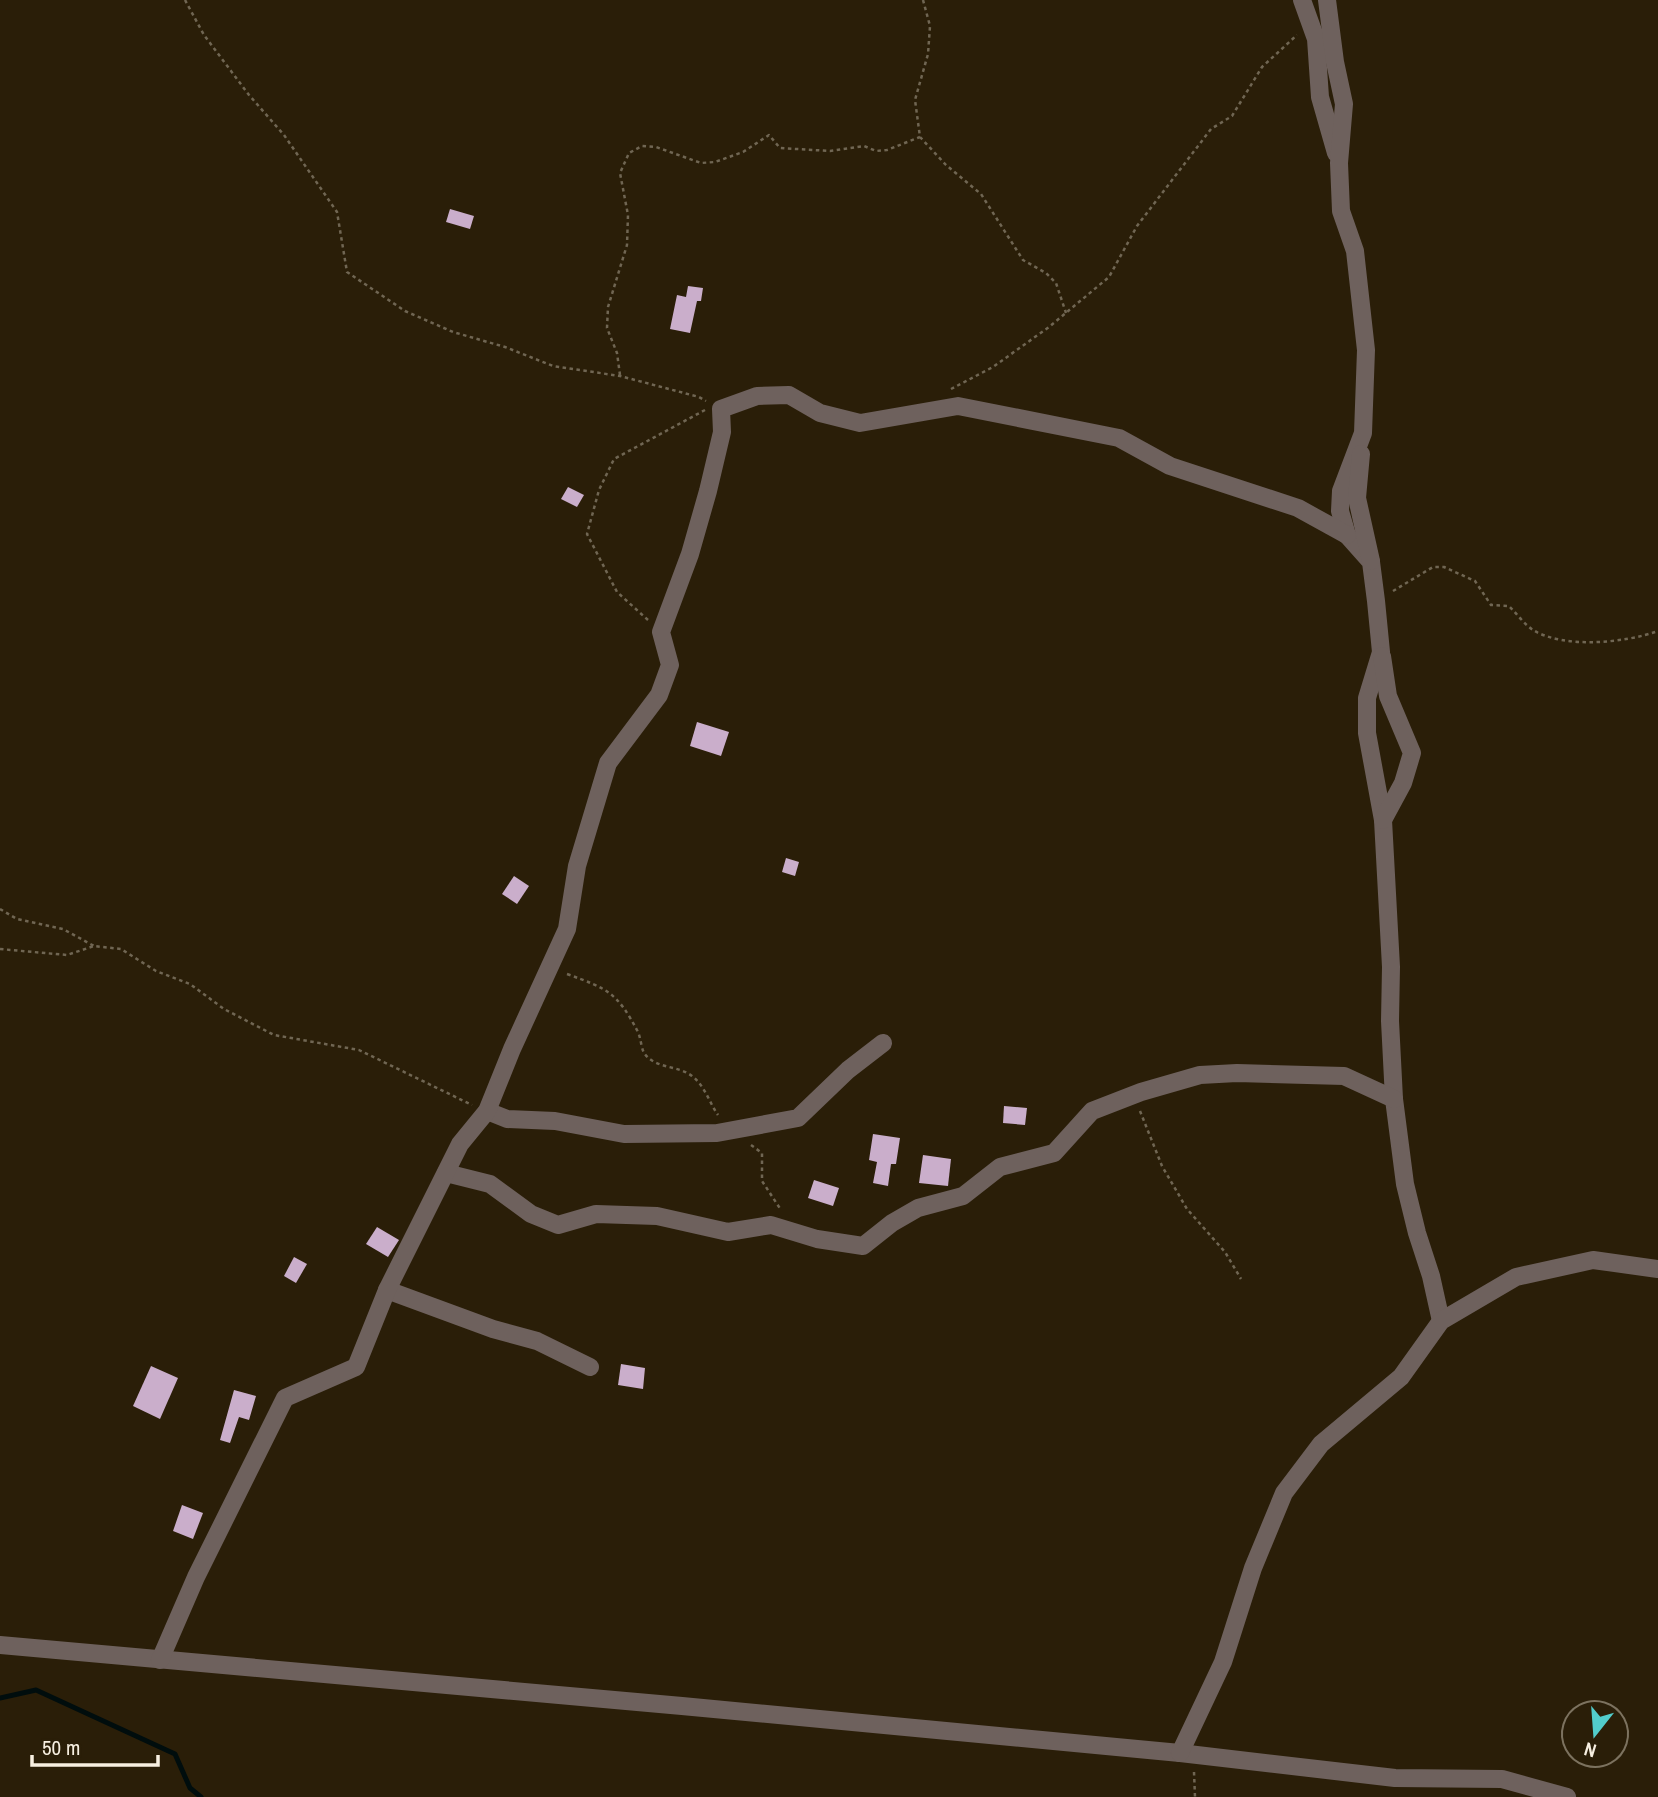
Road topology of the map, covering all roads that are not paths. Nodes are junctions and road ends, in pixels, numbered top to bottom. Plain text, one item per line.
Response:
1 (1302, 0) edge
2 (1327, 0) edge
3 (1339, 163) junction
4 (1363, 433) junction
5 (1347, 535) junction
6 (1371, 562) junction
7 (1381, 652) junction
8 (1383, 820) junction
9 (883, 1043) dead end
10 (1394, 1099) junction
11 (487, 1111) junction
12 (446, 1173) junction
13 (1658, 1269) edge
14 (387, 1290) junction
15 (1441, 1321) junction
16 (590, 1367) dead end
17 (0, 1645) edge
18 (160, 1660) junction
19 (1187, 1754) junction
20 (1567, 1797) edge

1 - 3 street
2 - 3 street
3 - 4 street
4 - 5 street
4 - 6 street
5 - 6 street
5 - 11 street
6 - 7 street
7 - 8 street
7 - 8 street
8 - 10 street
9 - 11 street
10 - 12 street
10 - 15 street
11 - 12 street
12 - 14 street
13 - 15 street
14 - 16 street
14 - 18 street
15 - 19 street
17 - 18 street
18 - 19 street
19 - 20 street

